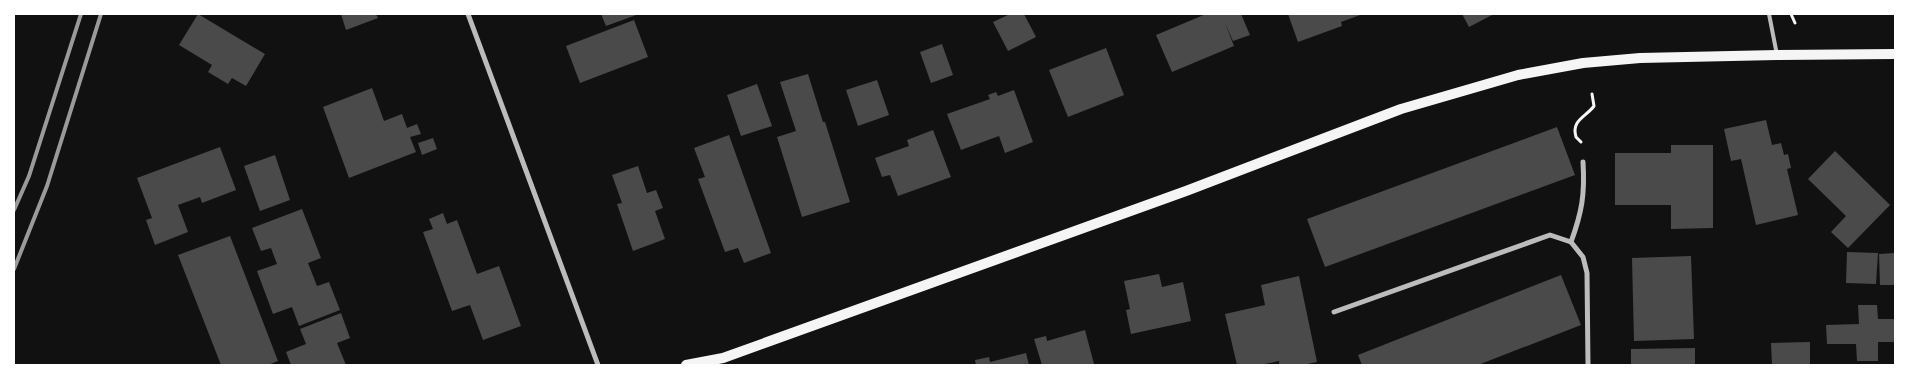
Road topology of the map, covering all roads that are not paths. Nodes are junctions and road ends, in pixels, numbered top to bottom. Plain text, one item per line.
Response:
1 (468, 14) edge
2 (1769, 14) edge
3 (1777, 54) junction
4 (1895, 54) edge
5 (1583, 162) road end
6 (1571, 242) junction
7 (1334, 312) dead end
8 (598, 365) edge
9 (686, 365) edge
10 (1588, 365) edge

1 - 8 street
2 - 3 lane
3 - 4 main road
3 - 9 main road
5 - 6 street
6 - 7 street
6 - 10 street

